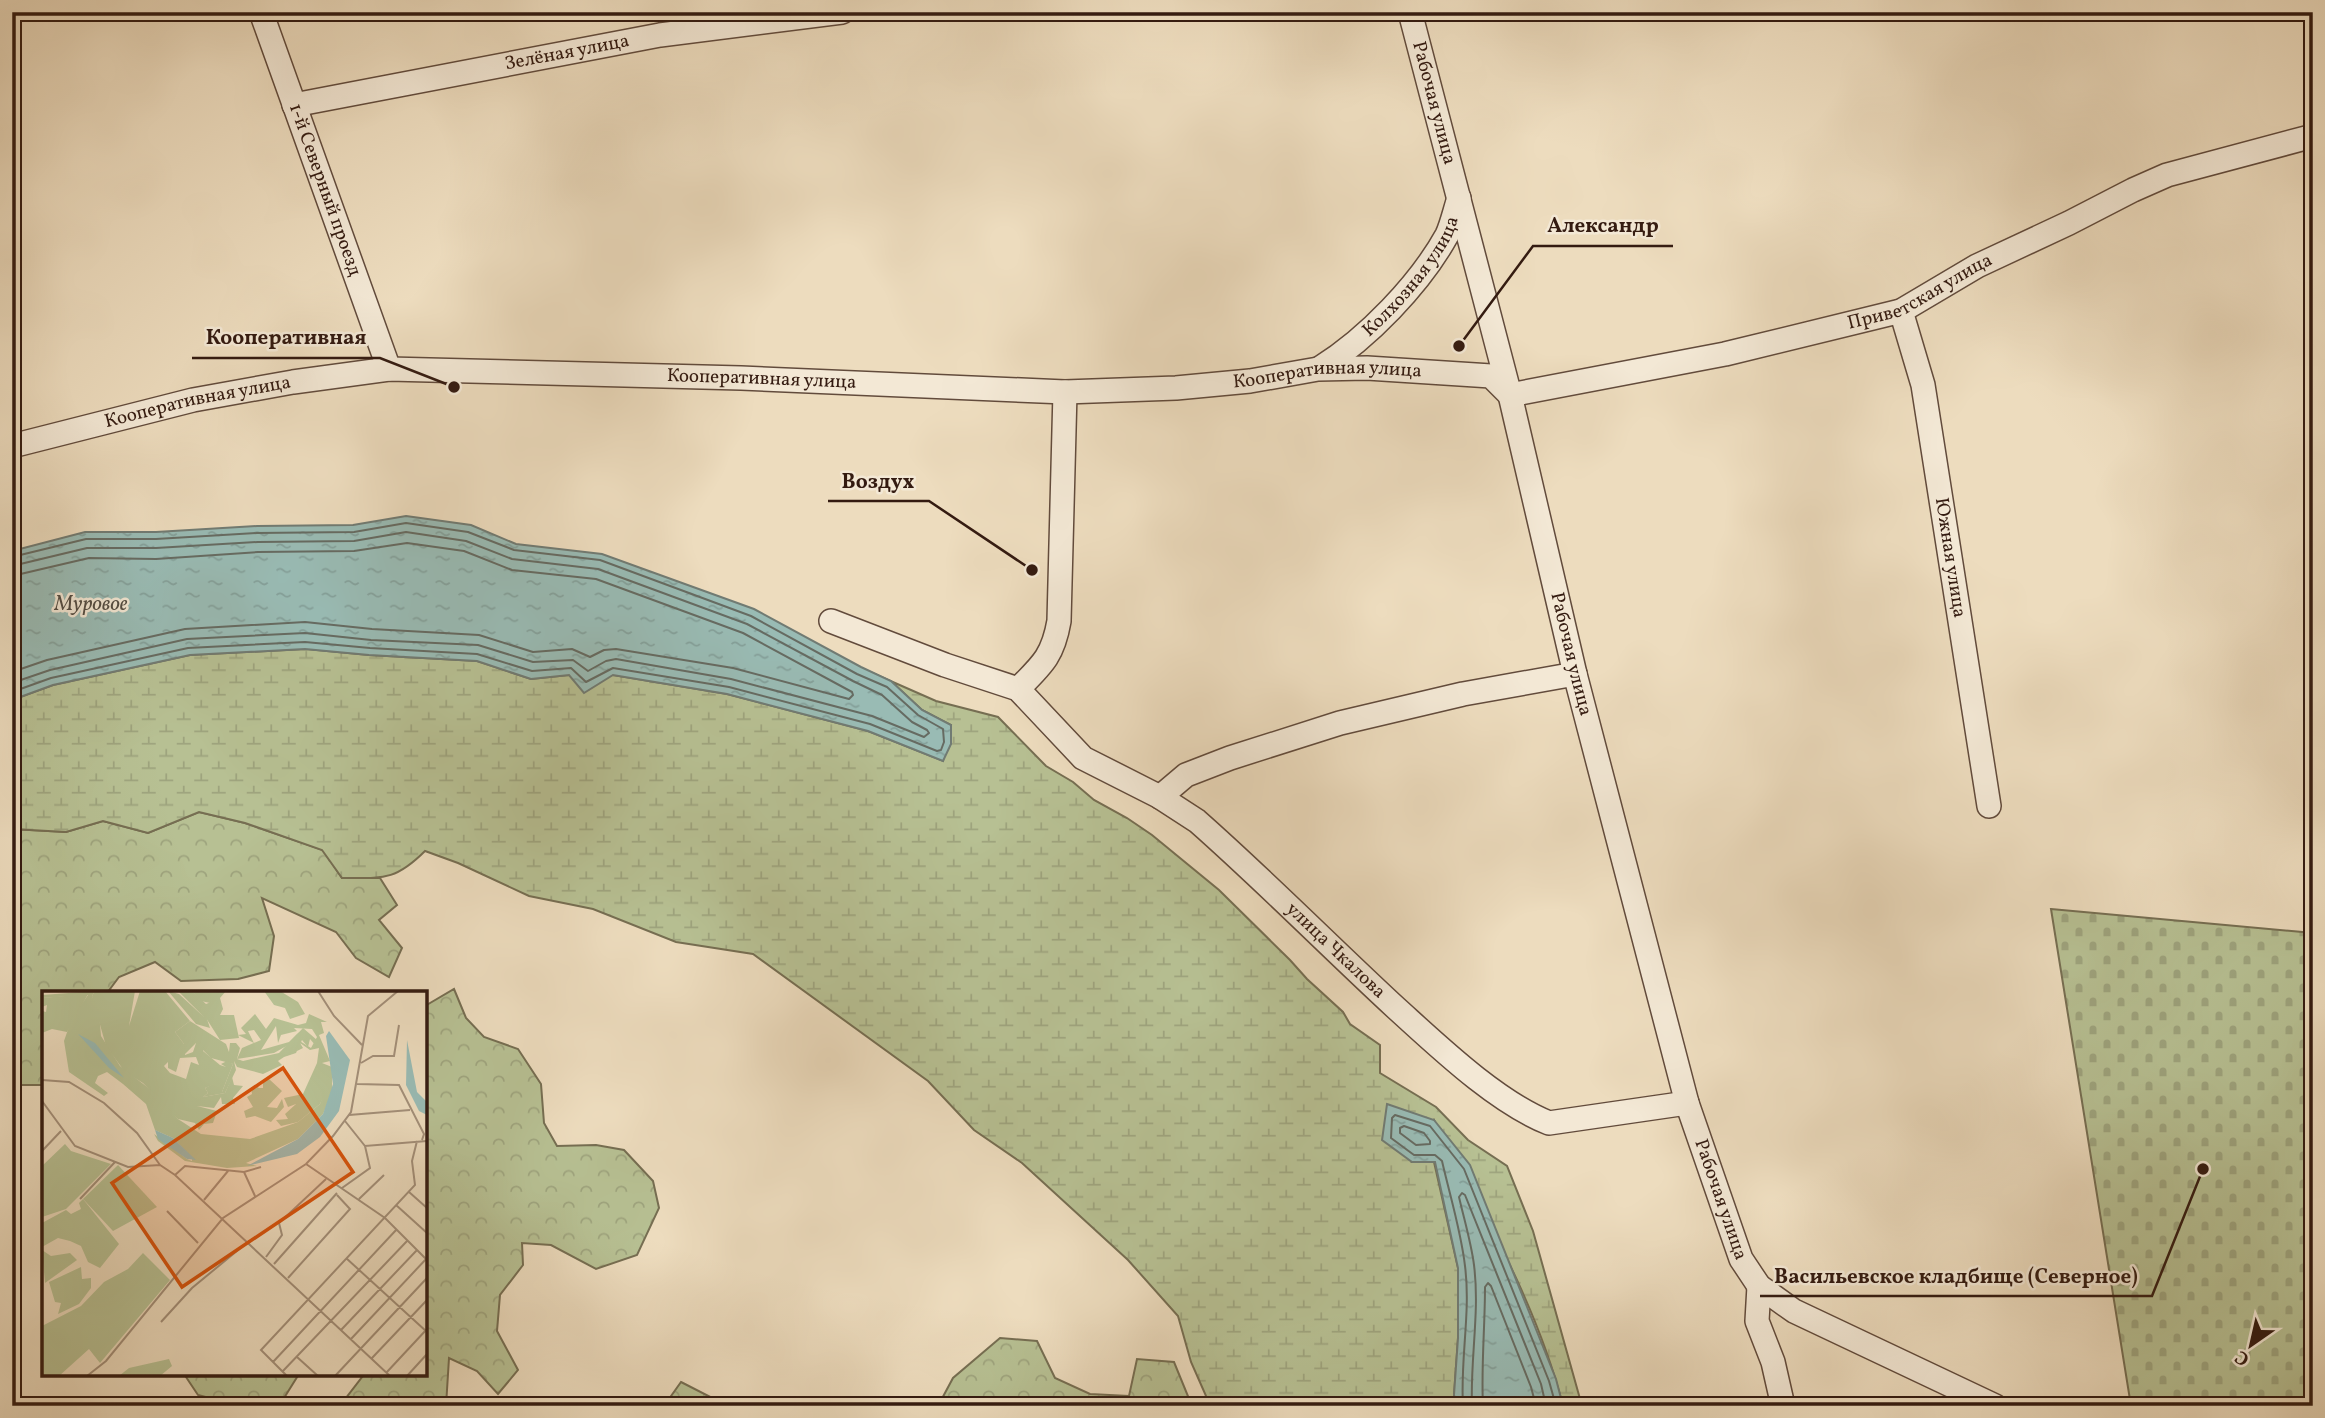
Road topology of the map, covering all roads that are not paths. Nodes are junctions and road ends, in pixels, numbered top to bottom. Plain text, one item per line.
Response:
1 (261, 12) edge
2 (842, 12) edge
3 (1410, 12) edge
4 (294, 105) junction
5 (2313, 136) edge
6 (1459, 198) junction
7 (1900, 312) junction
8 (389, 369) junction
9 (1318, 369) junction
10 (1065, 392) junction
11 (1510, 395) junction
12 (12, 446) edge
13 (831, 621) dead end
14 (1575, 674) junction
15 (1018, 689) junction
16 (1160, 797) junction
17 (1989, 806) dead end
18 (1687, 1103) junction
19 (1759, 1286) junction
20 (1783, 1406) edge
21 (1995, 1406) edge

1 - 4 street, 1-й Северный проезд
2 - 4 street, Зелёная улица
3 - 6 street, Рабочая улица
4 - 8 street, 1-й Северный проезд
5 - 7 street, Приветская улица
6 - 9 street, Колхозная улица
6 - 11 street, Рабочая улица
7 - 11 street, Приветская улица
7 - 17 street, Южная улица
8 - 10 street, Кооперативная улица
8 - 12 street, Кооперативная улица
9 - 10 street, Кооперативная улица
9 - 11 street, Кооперативная улица
10 - 15 street
11 - 14 street, Рабочая улица
13 - 15 street, улица Чкалова
14 - 16 street
14 - 18 street, Рабочая улица
15 - 16 street, улица Чкалова
16 - 18 street, улица Чкалова
18 - 19 street, Рабочая улица
19 - 20 street
19 - 21 street, Рабочая улица

